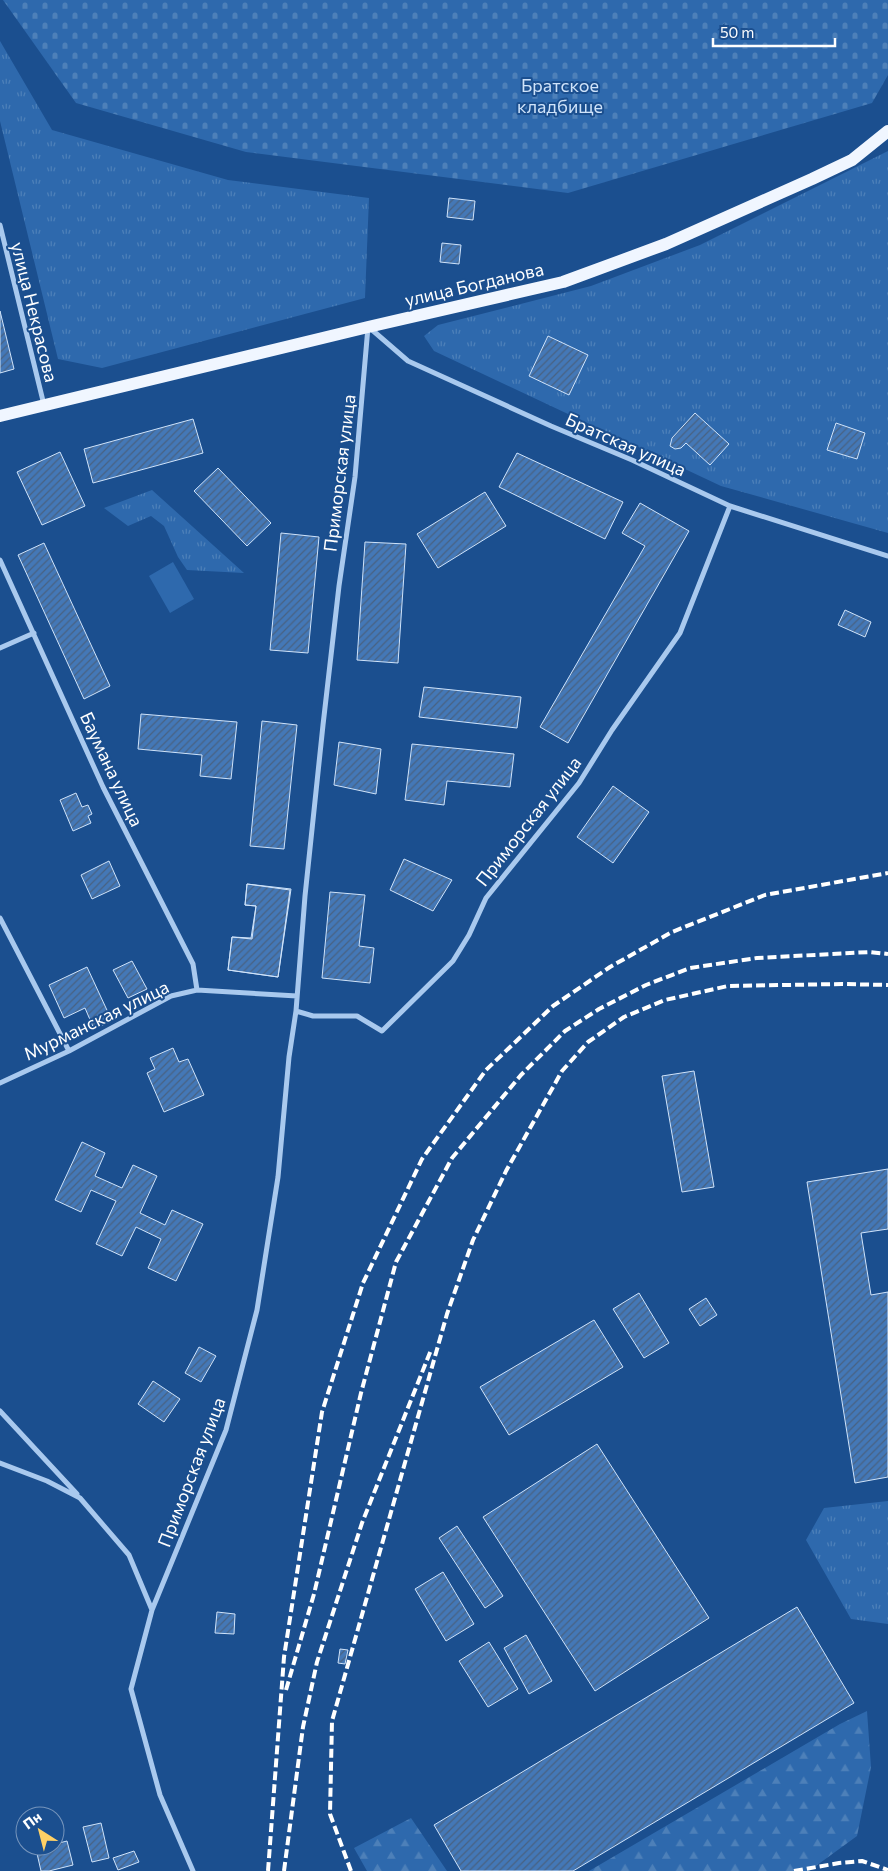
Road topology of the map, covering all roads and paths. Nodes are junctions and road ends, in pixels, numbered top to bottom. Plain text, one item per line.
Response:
1 (888, 132) edge
2 (0, 224) edge
3 (368, 327) junction
4 (44, 405) junction
5 (0, 416) edge
6 (730, 506) junction
7 (888, 556) edge
8 (0, 560) edge
9 (34, 633) junction
10 (0, 648) edge
11 (0, 918) edge
12 (197, 990) junction
13 (297, 996) junction
14 (296, 1011) junction
15 (69, 1051) junction
16 (0, 1083) edge
17 (0, 1411) edge
18 (0, 1463) edge
19 (80, 1498) junction
20 (152, 1610) junction
21 (193, 1871) edge

1 - 3 main road, улица Богданова
2 - 4 street, улица Некрасова
3 - 4 main road, улица Богданова
3 - 6 street, Братская улица
3 - 13 street, Приморская улица
4 - 5 main road, улица Богданова
6 - 7 street, Братская улица
6 - 14 street, Приморская улица
8 - 9 street, Баумана улица
9 - 10 street
9 - 12 street, Баумана улица
11 - 15 street
12 - 13 street, Мурманская улица
12 - 15 street, Мурманская улица
13 - 14 street, Приморская улица
14 - 20 street, Приморская улица
15 - 16 street, Мурманская улица
17 - 19 street
18 - 19 street
19 - 20 street
20 - 21 street, Приморская улица

